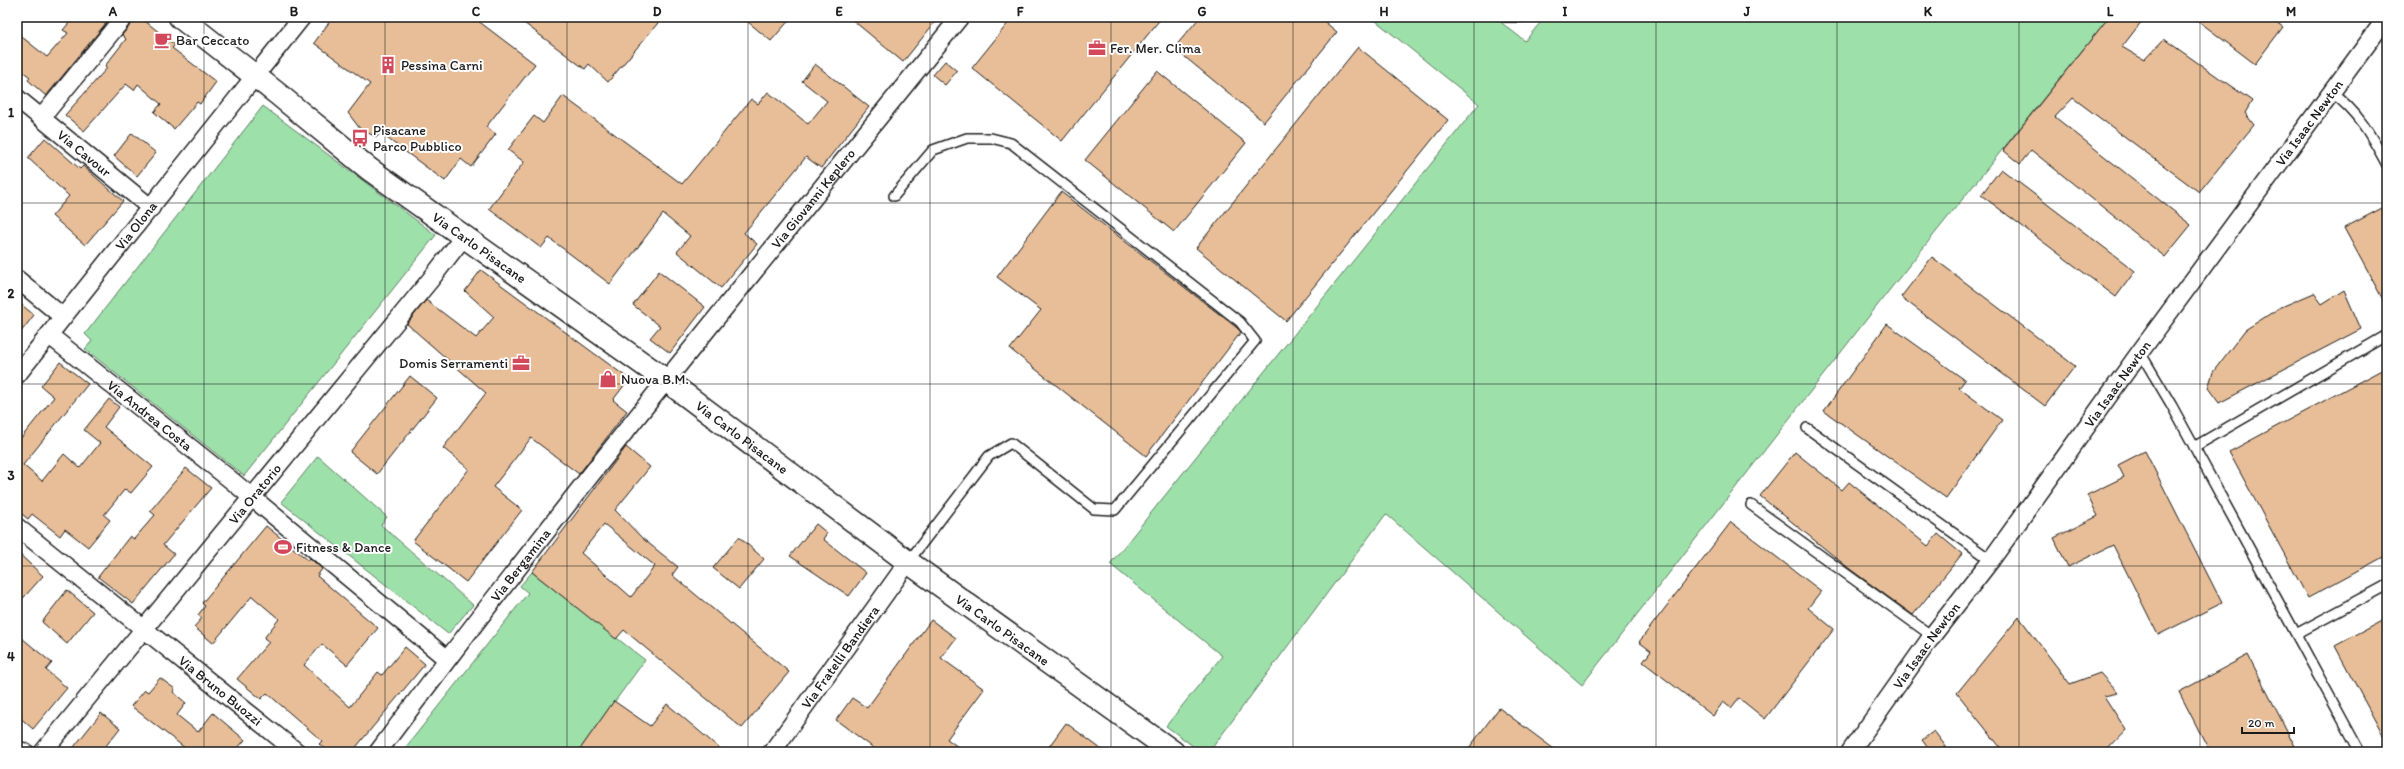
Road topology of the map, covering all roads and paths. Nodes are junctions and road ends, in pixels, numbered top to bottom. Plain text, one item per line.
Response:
1 (124, 17) edge
2 (180, 17) edge
3 (302, 17) edge
4 (960, 17) edge
5 (1505, 17) edge
6 (1521, 17) edge
7 (2387, 17) edge
8 (255, 75) junction
9 (2331, 92) junction
10 (17, 98) edge
11 (42, 117) junction
12 (2387, 165) edge
13 (894, 196) dead end
14 (151, 208) junction
15 (465, 235) junction
16 (17, 279) edge
17 (64, 317) junction
18 (49, 335) junction
19 (2387, 335) edge
20 (2140, 352) junction
21 (17, 375) edge
22 (667, 381) junction
23 (1807, 428) dead end
24 (2194, 447) junction
25 (251, 497) junction
26 (1751, 504) dead end
27 (17, 527) edge
28 (1991, 560) junction
29 (908, 562) junction
30 (2387, 585) edge
31 (144, 629) junction
32 (2296, 634) junction
33 (1932, 636) junction
34 (447, 659) junction
35 (17, 747) edge
36 (28, 752) edge
37 (43, 752) edge
38 (297, 752) edge
39 (378, 752) edge
40 (772, 752) edge
41 (1174, 752) edge
42 (1850, 752) edge
43 (2360, 752) edge

1 - 11 street
2 - 8 street, Via Carlo Pisacane
3 - 8 street, Via Olona
4 - 22 street, Via Giovanni Keplero
5 - 6 lane
7 - 9 street, Via Isaac Newton
8 - 14 street, Via Olona
8 - 15 street, Via Carlo Pisacane
9 - 12 lane
9 - 20 street, Via Isaac Newton
10 - 11 street, Via Cavour
11 - 14 street, Via Cavour
13 - 29 lane
14 - 17 street, Via Olona
15 - 22 street, Via Carlo Pisacane
15 - 25 street, Via Oratorio
16 - 17 street
17 - 18 street, Via Olona
18 - 21 street, Via Olona
18 - 25 street, Via Andrea Costa
19 - 24 lane
20 - 24 lane
20 - 28 street, Via Isaac Newton
22 - 29 street, Via Carlo Pisacane
22 - 34 street, Via Bergamina
23 - 28 lane
24 - 32 lane
25 - 31 street, Via Oratorio
25 - 34 street, Via Andrea Costa
26 - 33 lane
27 - 31 street, Via Bruno Buozzi
28 - 33 street, Via Isaac Newton
29 - 40 street, Via Fratelli Bandiera
29 - 41 street, Via Carlo Pisacane
30 - 32 lane
31 - 37 street, Via Oratorio
31 - 38 street, Via Bruno Buozzi
32 - 43 lane
33 - 42 street, Via Isaac Newton
34 - 39 street, Via Bergamina
35 - 36 street

